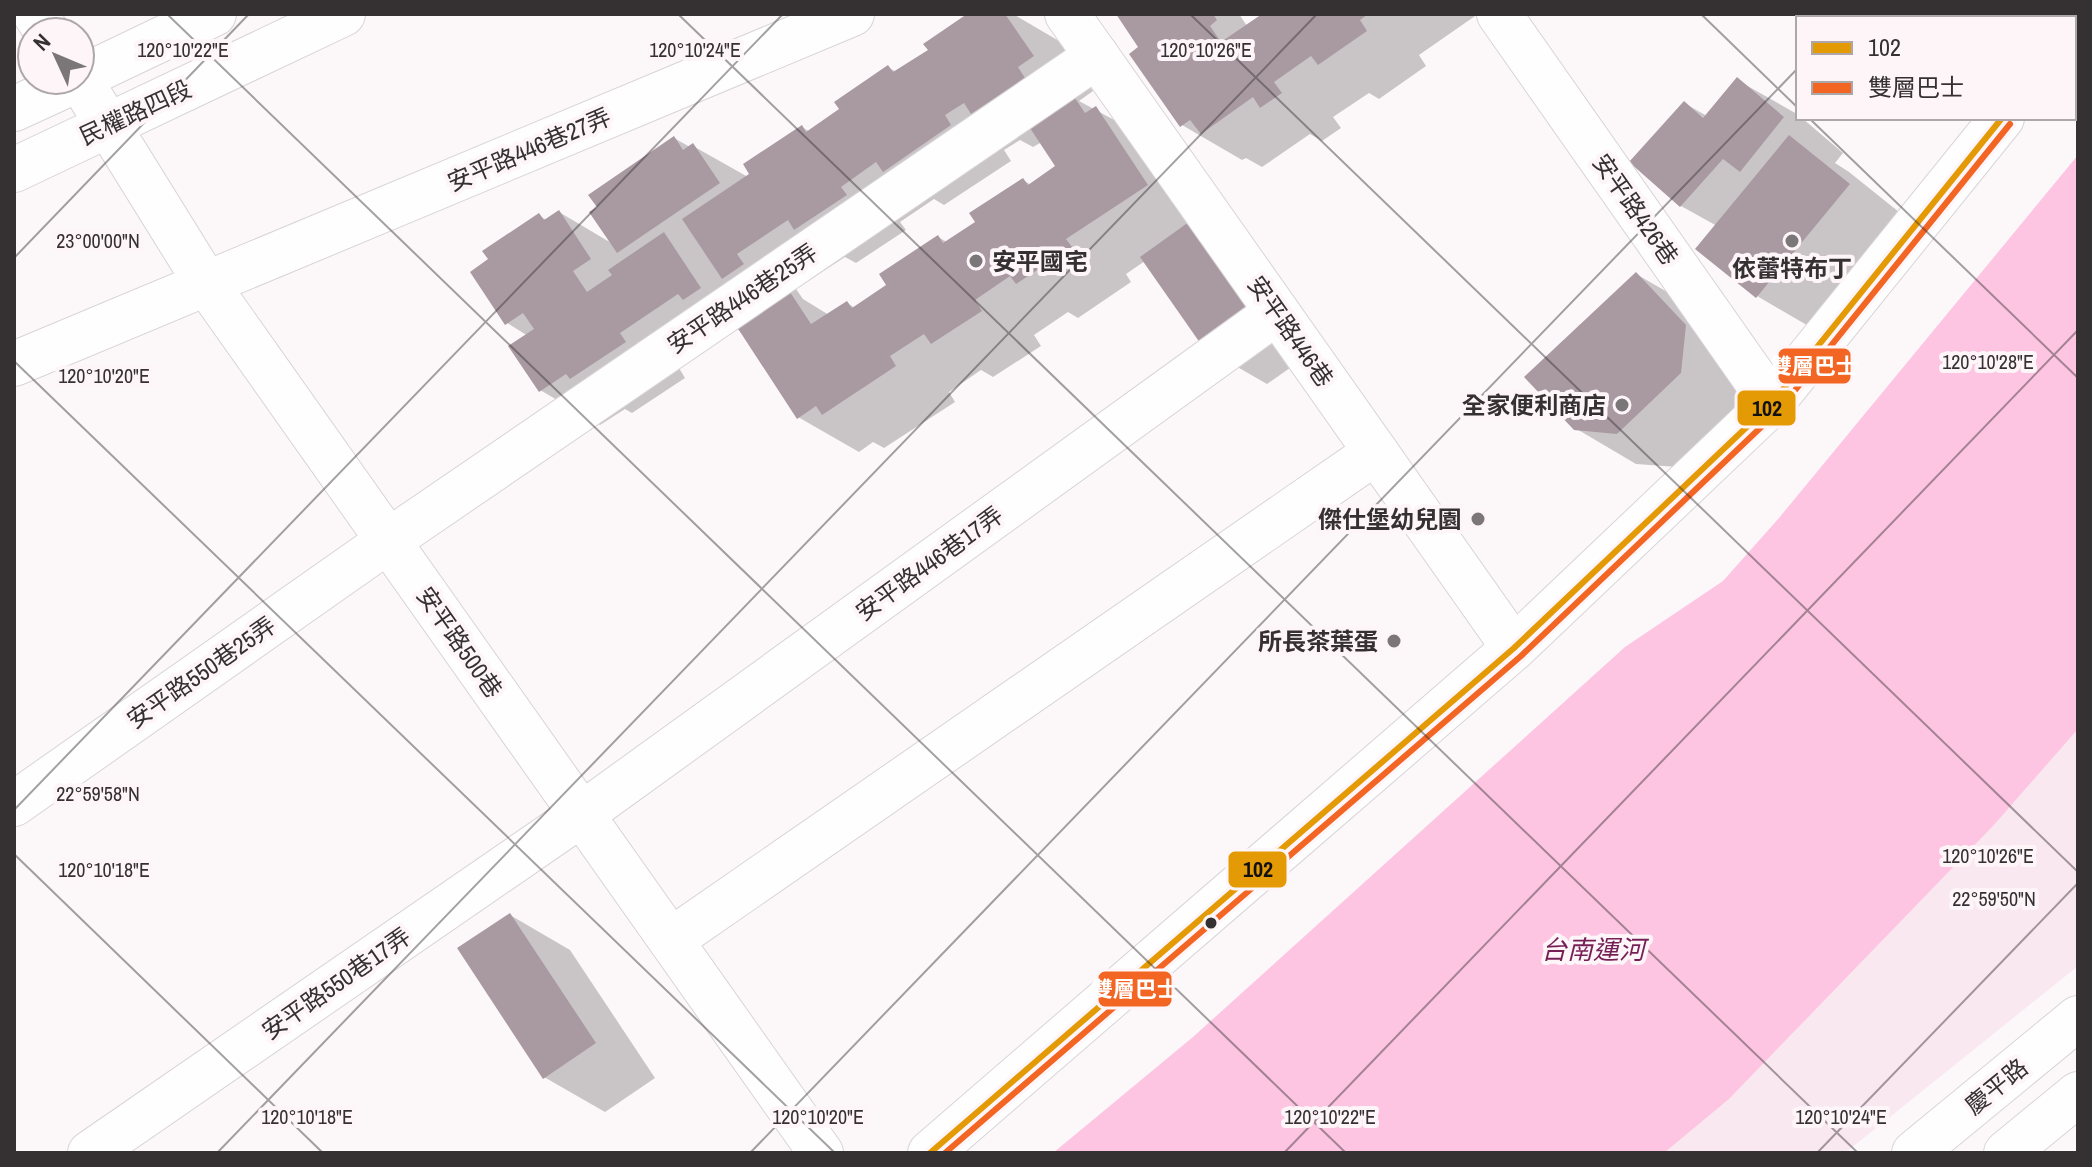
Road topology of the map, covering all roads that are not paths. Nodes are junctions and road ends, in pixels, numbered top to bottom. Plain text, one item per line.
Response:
1 (214, 14) edge
2 (343, 14) edge
3 (852, 14) edge
4 (1067, 14) edge
5 (1499, 14) edge
6 (1097, 56) junction
7 (96, 71) edge
8 (42, 96) edge
9 (90, 96) edge
10 (14, 109) edge
11 (2000, 120) edge
12 (109, 125) junction
13 (14, 170) edge
14 (206, 283) junction
15 (1277, 312) junction
16 (14, 364) edge
17 (1772, 403) junction
18 (1376, 452) junction
19 (388, 541) junction
20 (1514, 648) junction
21 (20, 786) edge
22 (582, 814) junction
23 (671, 940) junction
24 (2078, 1018) edge
25 (2078, 1094) edge
26 (90, 1153) edge
27 (821, 1153) edge
28 (930, 1153) edge
29 (1914, 1153) edge
30 (2006, 1153) edge

1 - 7 street
2 - 12 street, 民權路四段
3 - 14 street, 安平路446巷27弄
4 - 6 street, 安平路446巷
5 - 17 street, 安平路426巷
6 - 15 street, 安平路446巷
6 - 19 street, 安平路446巷25弄
8 - 10 street
9 - 12 street, 安平路500巷
11 - 17 street
12 - 13 street, 民權路四段
12 - 14 street, 安平路500巷
14 - 16 street, 安平路446巷27弄
14 - 19 street, 安平路500巷
15 - 18 street, 安平路446巷
15 - 22 street, 安平路446巷17弄
17 - 20 street
18 - 20 street, 安平路446巷
18 - 23 street
19 - 21 street, 安平路550巷25弄
19 - 22 street, 安平路500巷
20 - 28 street
22 - 23 street, 安平路500巷
22 - 26 street, 安平路550巷17弄
23 - 27 street, 安平路500巷
24 - 29 street, 慶平路
25 - 30 street

